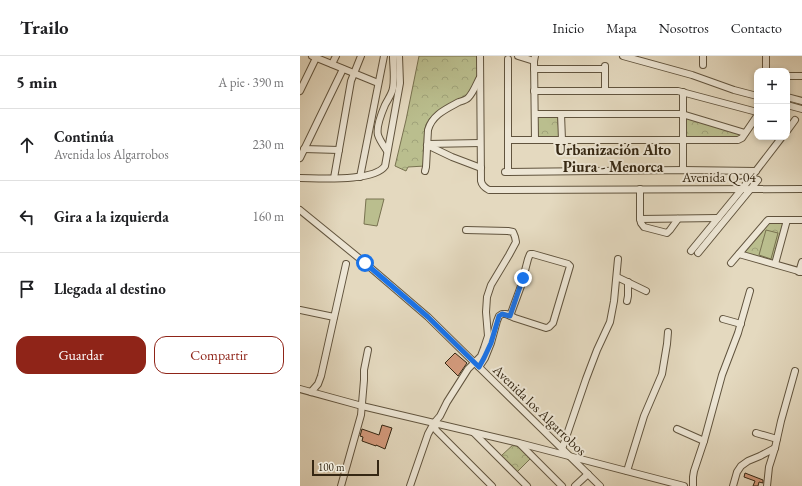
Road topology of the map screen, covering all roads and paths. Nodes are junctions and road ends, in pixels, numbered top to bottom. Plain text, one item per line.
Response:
1 (336, 56) edge
2 (361, 56) edge
3 (384, 56) edge
4 (392, 56) edge
5 (399, 56) edge
6 (480, 56) edge
7 (518, 56) edge
8 (623, 56) edge
9 (703, 56) edge
10 (766, 56) edge
11 (314, 57) edge
12 (535, 58) edge
13 (508, 59) dead end
14 (332, 64) junction
15 (703, 65) dead end
16 (766, 68) edge
17 (343, 69) junction
18 (534, 69) junction
19 (354, 73) junction
20 (480, 75) junction
21 (790, 76) edge
22 (802, 76) edge
23 (378, 83) junction
24 (300, 91) edge
25 (534, 91) junction
26 (605, 91) junction
27 (682, 92) junction
28 (754, 95) edge
29 (790, 98) edge
30 (802, 101) edge
31 (790, 105) edge
32 (802, 109) edge
33 (754, 111) edge
34 (535, 114) junction
35 (561, 114) junction
36 (682, 114) junction
37 (754, 120) edge
38 (795, 120) dead end
39 (790, 127) edge
40 (745, 133) junction
41 (508, 140) junction
42 (535, 140) junction
43 (562, 140) junction
44 (683, 140) junction
45 (780, 140) edge
46 (480, 143) junction
47 (427, 144) junction
48 (304, 149) junction
49 (339, 150) junction
50 (387, 151) junction
51 (300, 158) edge
52 (481, 168) junction
53 (683, 170) junction
54 (425, 171) dead end
55 (756, 171) junction
56 (360, 177) junction
57 (300, 178) edge
58 (334, 178) junction
59 (758, 180) dead end
60 (640, 189) junction
61 (742, 189) junction
62 (750, 189) junction
63 (802, 189) edge
64 (300, 210) edge
65 (718, 218) junction
66 (640, 219) junction
67 (678, 219) junction
68 (787, 220) junction
69 (802, 220) edge
70 (466, 230) dead end
71 (691, 251) dead end
72 (698, 253) dead end
73 (739, 254) junction
74 (618, 259) dead end
75 (802, 262) edge
76 (731, 263) dead end
77 (346, 264) dead end
78 (775, 264) junction
79 (801, 272) edge
80 (617, 277) junction
81 (628, 282) junction
82 (646, 291) dead end
83 (750, 291) dead end
84 (627, 301) dead end
85 (300, 310) edge
86 (510, 316) junction
87 (334, 317) junction
88 (723, 319) dead end
89 (741, 324) junction
90 (668, 332) dead end
91 (368, 350) dead end
92 (477, 365) junction
93 (795, 371) dead end
94 (300, 389) edge
95 (312, 392) junction
96 (362, 406) junction
97 (434, 423) junction
98 (676, 429) dead end
99 (474, 433) junction
100 (756, 433) dead end
101 (777, 439) junction
102 (704, 441) junction
103 (519, 442) junction
104 (775, 448) junction
105 (562, 449) junction
106 (570, 456) junction
107 (627, 471) junction
108 (588, 474) junction
109 (341, 486) edge
110 (410, 486) edge
111 (492, 486) edge
112 (527, 486) edge
113 (562, 486) edge
114 (575, 486) edge
115 (600, 486) edge
116 (684, 486) edge
117 (693, 486) edge
118 (733, 486) edge
119 (767, 486) edge

1 - 14 street
2 - 19 street
3 - 23 street
4 - 50 street
5 - 50 street
6 - 20 street
7 - 12 street
8 - 28 street
9 - 15 street
10 - 16 street
11 - 14 street
11 - 24 street
12 - 18 street
13 - 41 street
14 - 17 street
17 - 19 street
17 - 48 street
18 - 25 street
18 - 26 street
19 - 23 street
19 - 49 street
20 - 46 street
20 - 47 street
21 - 22 street
23 - 56 street
25 - 26 street
25 - 34 street
26 - 27 street
27 - 33 street
27 - 36 street
29 - 30 street
31 - 32 street
34 - 35 street
34 - 42 street
35 - 36 street
35 - 43 street
36 - 40 street
36 - 44 street
37 - 40 street
38 - 39 street
40 - 44 street
41 - 42 street
41 - 53 street, Avenida Q-04
42 - 43 street
43 - 44 street
44 - 53 street
45 - 55 street
46 - 47 street
46 - 52 street
47 - 52 street
47 - 54 street
48 - 49 street
48 - 51 street
49 - 58 street
50 - 56 street
52 - 60 street, Avenida Q-04
53 - 55 street, Avenida Q-04
55 - 61 street
56 - 58 street
57 - 58 street
59 - 62 street
60 - 61 street, Avenida Q-04
60 - 66 street
61 - 62 street, Avenida Q-04
61 - 65 street
62 - 63 street, Avenida Q-04
62 - 72 street
64 - 92 street, Avenida los Algarrobos
65 - 67 street
65 - 71 street
66 - 67 street
66 - 67 street
68 - 69 street
68 - 73 street
68 - 78 street
70 - 92 street
73 - 76 street
73 - 78 street
74 - 80 street
75 - 79 street
77 - 87 street
78 - 79 street
80 - 81 street
80 - 105 street
81 - 82 street
81 - 84 street
83 - 89 street
85 - 87 street
86 - 86 street
86 - 92 street
87 - 95 street
88 - 89 street
89 - 102 street
90 - 107 street
91 - 96 street
92 - 97 street
92 - 105 street, Avenida los Algarrobos
93 - 101 street
94 - 95 street
95 - 96 street
96 - 97 street
96 - 109 street
97 - 99 street
97 - 110 street
97 - 111 street
98 - 102 street
99 - 103 street
99 - 112 street
100 - 101 street
101 - 104 street
102 - 117 street
103 - 106 street
103 - 113 street
104 - 118 street
104 - 119 street
105 - 106 street, Avenida los Algarrobos
106 - 107 street
106 - 108 street, Avenida los Algarrobos
107 - 116 street
108 - 114 street
108 - 115 street, Avenida los Algarrobos

